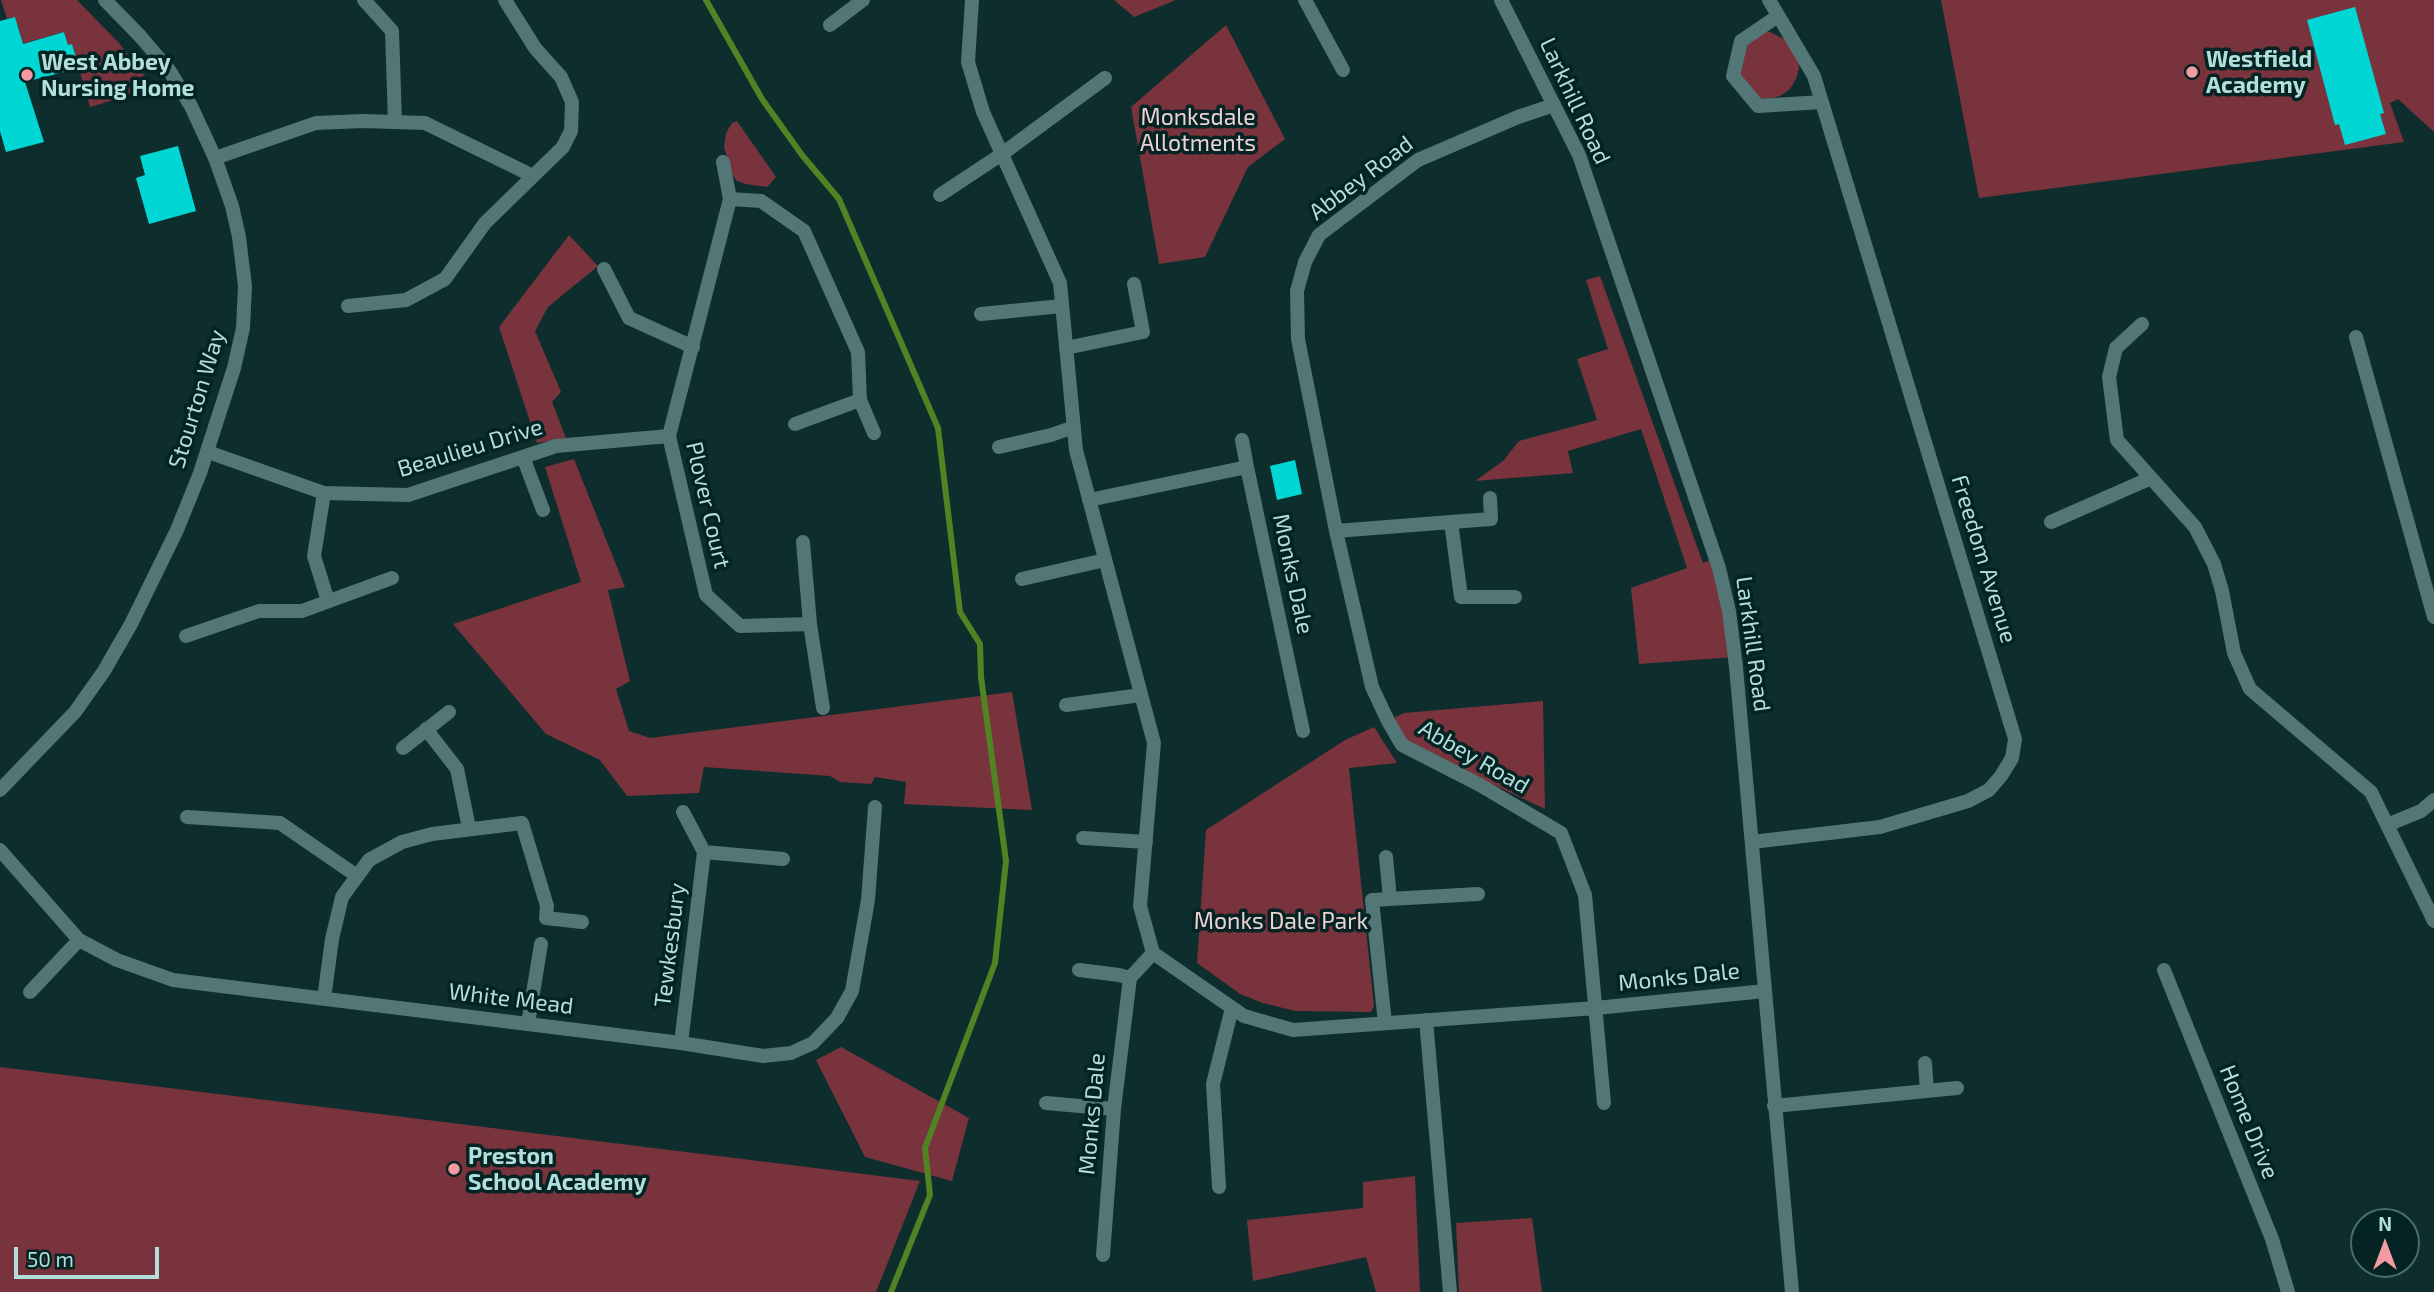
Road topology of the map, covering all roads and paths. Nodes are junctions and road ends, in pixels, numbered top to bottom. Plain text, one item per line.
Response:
1 (105, 0) edge
2 (364, 0) edge
3 (505, 0) edge
4 (863, 0) edge
5 (972, 0) edge
6 (1305, 0) edge
7 (1501, 0) edge
8 (1769, 0) edge
9 (1778, 16) junction
10 (830, 25) dead end
11 (1343, 70) dead end
12 (1105, 78) dead end
13 (1822, 102) junction
14 (1554, 105) junction
15 (396, 122) junction
16 (1002, 154) junction
17 (215, 158) junction
18 (723, 162) dead end
19 (533, 176) junction
20 (940, 195) dead end
21 (730, 199) junction
22 (604, 269) dead end
23 (1133, 284) dead end
24 (348, 306) dead end
25 (1062, 306) junction
26 (981, 314) dead end
27 (2142, 324) dead end
28 (2356, 337) dead end
29 (693, 347) junction
30 (1066, 348) junction
31 (860, 400) junction
32 (795, 424) dead end
33 (1074, 427) junction
34 (874, 433) dead end
35 (669, 436) junction
36 (1242, 440) dead end
37 (999, 447) dead end
38 (208, 452) junction
39 (523, 457) junction
40 (1247, 467) junction
41 (2151, 478) junction
42 (324, 494) junction
43 (1490, 498) dead end
44 (1089, 500) junction
45 (542, 510) dead end
46 (1451, 522) junction
47 (2051, 522) dead end
48 (1336, 531) junction
49 (803, 542) dead end
50 (1105, 560) junction
51 (392, 579) dead end
52 (1022, 579) dead end
53 (1515, 597) dead end
54 (328, 601) junction
55 (2434, 617) edge
56 (810, 624) junction
57 (186, 636) dead end
58 (1141, 695) junction
59 (1066, 705) dead end
60 (822, 708) dead end
61 (449, 712) dead end
62 (426, 729) junction
63 (1303, 731) dead end
64 (403, 748) dead end
65 (0, 790) edge
66 (2434, 800) edge
67 (875, 807) dead end
68 (683, 812) dead end
69 (187, 817) dead end
70 (2387, 824) junction
71 (469, 828) junction
72 (1083, 838) dead end
73 (1146, 842) junction
74 (1752, 842) junction
75 (0, 850) edge
76 (704, 852) junction
77 (1386, 858) dead end
78 (783, 859) dead end
79 (357, 876) junction
80 (1478, 894) dead end
81 (1390, 898) junction
82 (2434, 921) edge
83 (582, 922) dead end
84 (79, 940) junction
85 (541, 944) dead end
86 (1153, 953) junction
87 (1079, 970) dead end
88 (2164, 970) dead end
89 (1130, 978) junction
90 (1765, 991) junction
91 (30, 992) dead end
92 (324, 999) junction
93 (1232, 1008) junction
94 (1596, 1009) junction
95 (1426, 1020) junction
96 (1384, 1023) junction
97 (528, 1024) junction
98 (681, 1043) junction
99 (1925, 1063) dead end
100 (1957, 1088) dead end
101 (1927, 1091) junction
102 (1046, 1103) dead end
103 (1604, 1103) dead end
104 (1774, 1106) junction
105 (1114, 1109) junction
106 (1219, 1187) dead end
107 (1103, 1255) dead end
108 (1450, 1292) edge
109 (1791, 1292) edge
110 (2288, 1292) edge

1 - 17 street, Stourton Way
2 - 15 street
3 - 19 street
4 - 10 street
5 - 16 street
6 - 11 street
7 - 14 street, Larkhill Road
8 - 9 street, Freedom Avenue
9 - 13 street, Freedom Avenue
9 - 13 street
12 - 16 street
13 - 74 street, Freedom Avenue
14 - 48 street, Abbey Road
14 - 74 street, Larkhill Road
15 - 17 street
15 - 19 street
16 - 20 street
16 - 25 street
17 - 38 street, Stourton Way
18 - 21 street
19 - 24 street
21 - 29 street
21 - 31 street
22 - 29 street
23 - 30 street
25 - 26 street
25 - 30 street
27 - 41 street
28 - 55 street
29 - 35 street
30 - 33 street
31 - 32 street
31 - 34 street
33 - 37 street
33 - 44 street
35 - 39 street, Beaulieu Drive
35 - 56 street, Plover Court
36 - 40 street, Monks Dale
38 - 42 street, Beaulieu Drive
38 - 65 street, Stourton Way
39 - 42 street, Beaulieu Drive
39 - 45 street
40 - 44 street
40 - 63 street, Monks Dale
41 - 47 street
41 - 70 street
42 - 54 street
43 - 46 street
44 - 50 street
46 - 48 street
46 - 53 street
48 - 94 street, Abbey Road
49 - 56 street
50 - 52 street
50 - 58 street
51 - 54 street
54 - 57 street
56 - 60 street
58 - 59 street
58 - 73 street
61 - 62 street
62 - 64 street
62 - 71 street
66 - 70 street
67 - 98 street, White Mead
68 - 76 street
69 - 79 street
70 - 82 street
71 - 79 street
71 - 83 street
72 - 73 street
73 - 86 street
74 - 90 street, Larkhill Road
75 - 84 street, White Mead
76 - 78 street
76 - 98 street, Tewkesbury
77 - 81 street
79 - 92 street
80 - 81 street
81 - 96 street
84 - 91 street
84 - 92 street, White Mead
85 - 97 street
86 - 89 street
86 - 93 street, Monks Dale
87 - 89 street
88 - 110 street, Home Drive
89 - 105 street, Monks Dale
90 - 94 street, Monks Dale
90 - 104 street, Larkhill Road
92 - 97 street, White Mead
93 - 96 street, Monks Dale
93 - 106 street
94 - 95 street, Monks Dale
94 - 103 street, Monks Dale
95 - 96 street, Monks Dale
95 - 108 street
97 - 98 street, White Mead
99 - 101 street
100 - 101 street
101 - 104 street
102 - 105 street
104 - 109 street, Larkhill Road
105 - 107 street, Monks Dale

